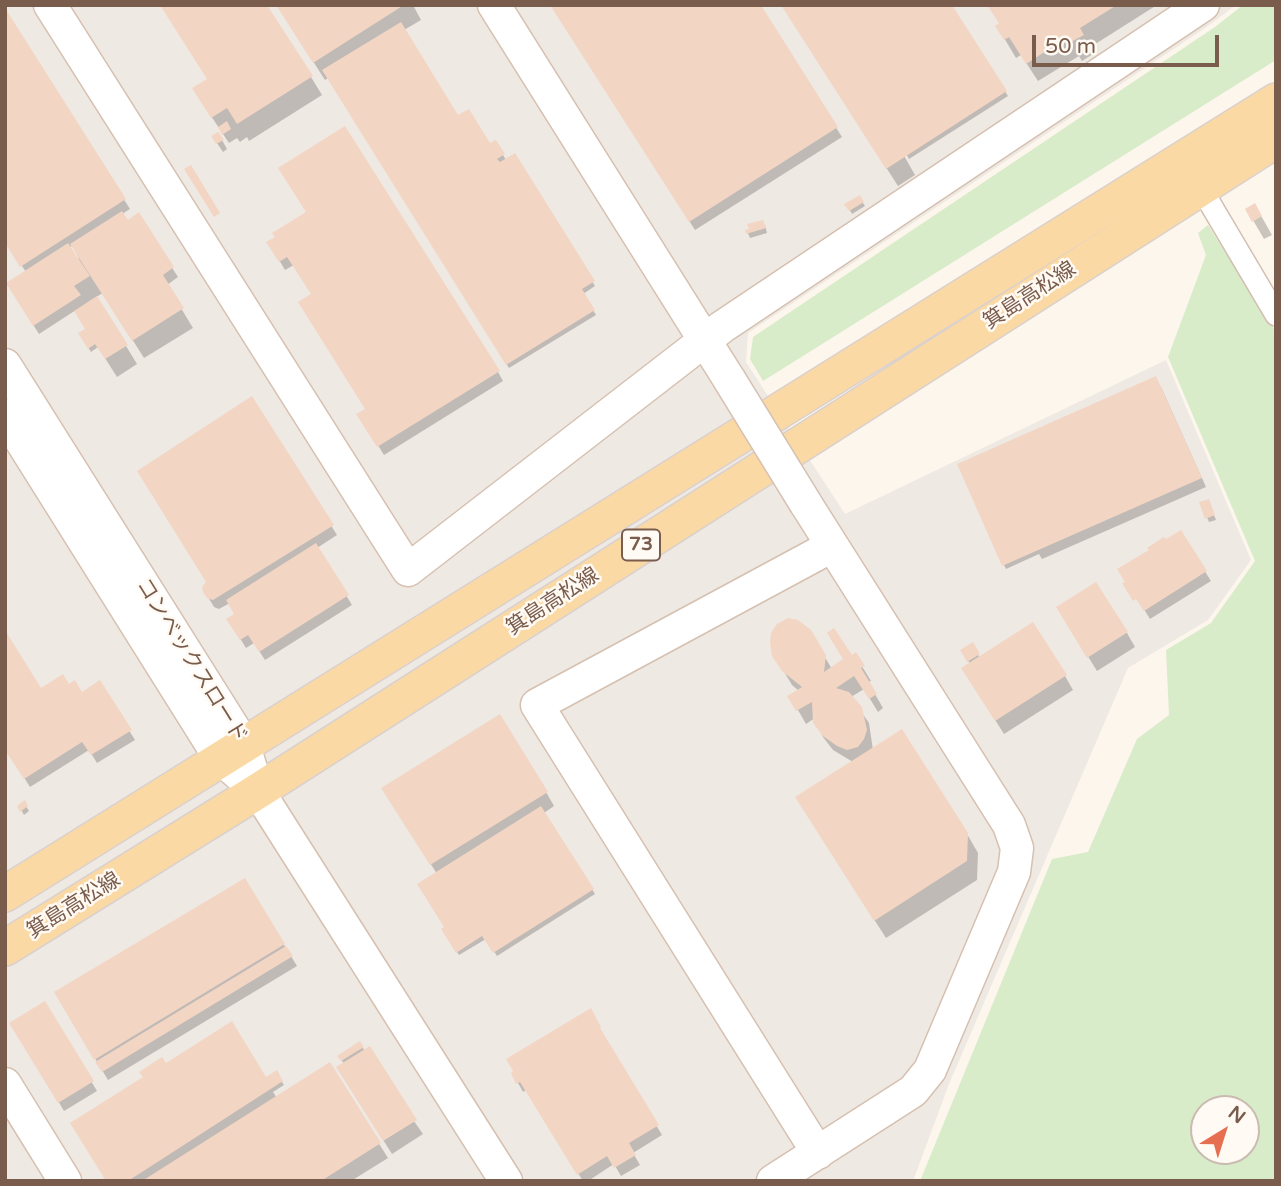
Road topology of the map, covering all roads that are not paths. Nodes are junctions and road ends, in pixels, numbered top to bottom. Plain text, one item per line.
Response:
1 (50, 5) edge
2 (494, 5) edge
3 (1203, 5) edge
4 (1276, 100) edge
5 (1276, 140) edge
6 (1183, 158) junction
7 (1201, 187) junction
8 (1276, 315) edge
9 (705, 340) junction
10 (5, 365) edge
11 (5, 415) edge
12 (832, 547) junction
13 (232, 750) junction
14 (258, 791) junction
15 (5, 894) edge
16 (5, 948) edge
17 (5, 1084) edge
18 (818, 1153) junction
19 (65, 1181) edge
20 (506, 1181) edge
21 (774, 1181) edge

1 - 9 street
2 - 9 street
3 - 9 street
4 - 6 main road, 箕島高松線 / 73
5 - 7 main road, 箕島高松線 / 73
6 - 7 street
6 - 13 main road, 箕島高松線 / 73
7 - 8 street
7 - 14 main road, 箕島高松線 / 73
9 - 12 street, bridge
10 - 13 street, コンベックスロード
11 - 13 street, コンベックスロード
12 - 18 street
12 - 18 street
13 - 14 street, コンベックスロード
13 - 15 main road, 箕島高松線 / 73
14 - 16 main road, 箕島高松線 / 73
14 - 20 street, コンベックスロード
17 - 19 street
18 - 21 street

